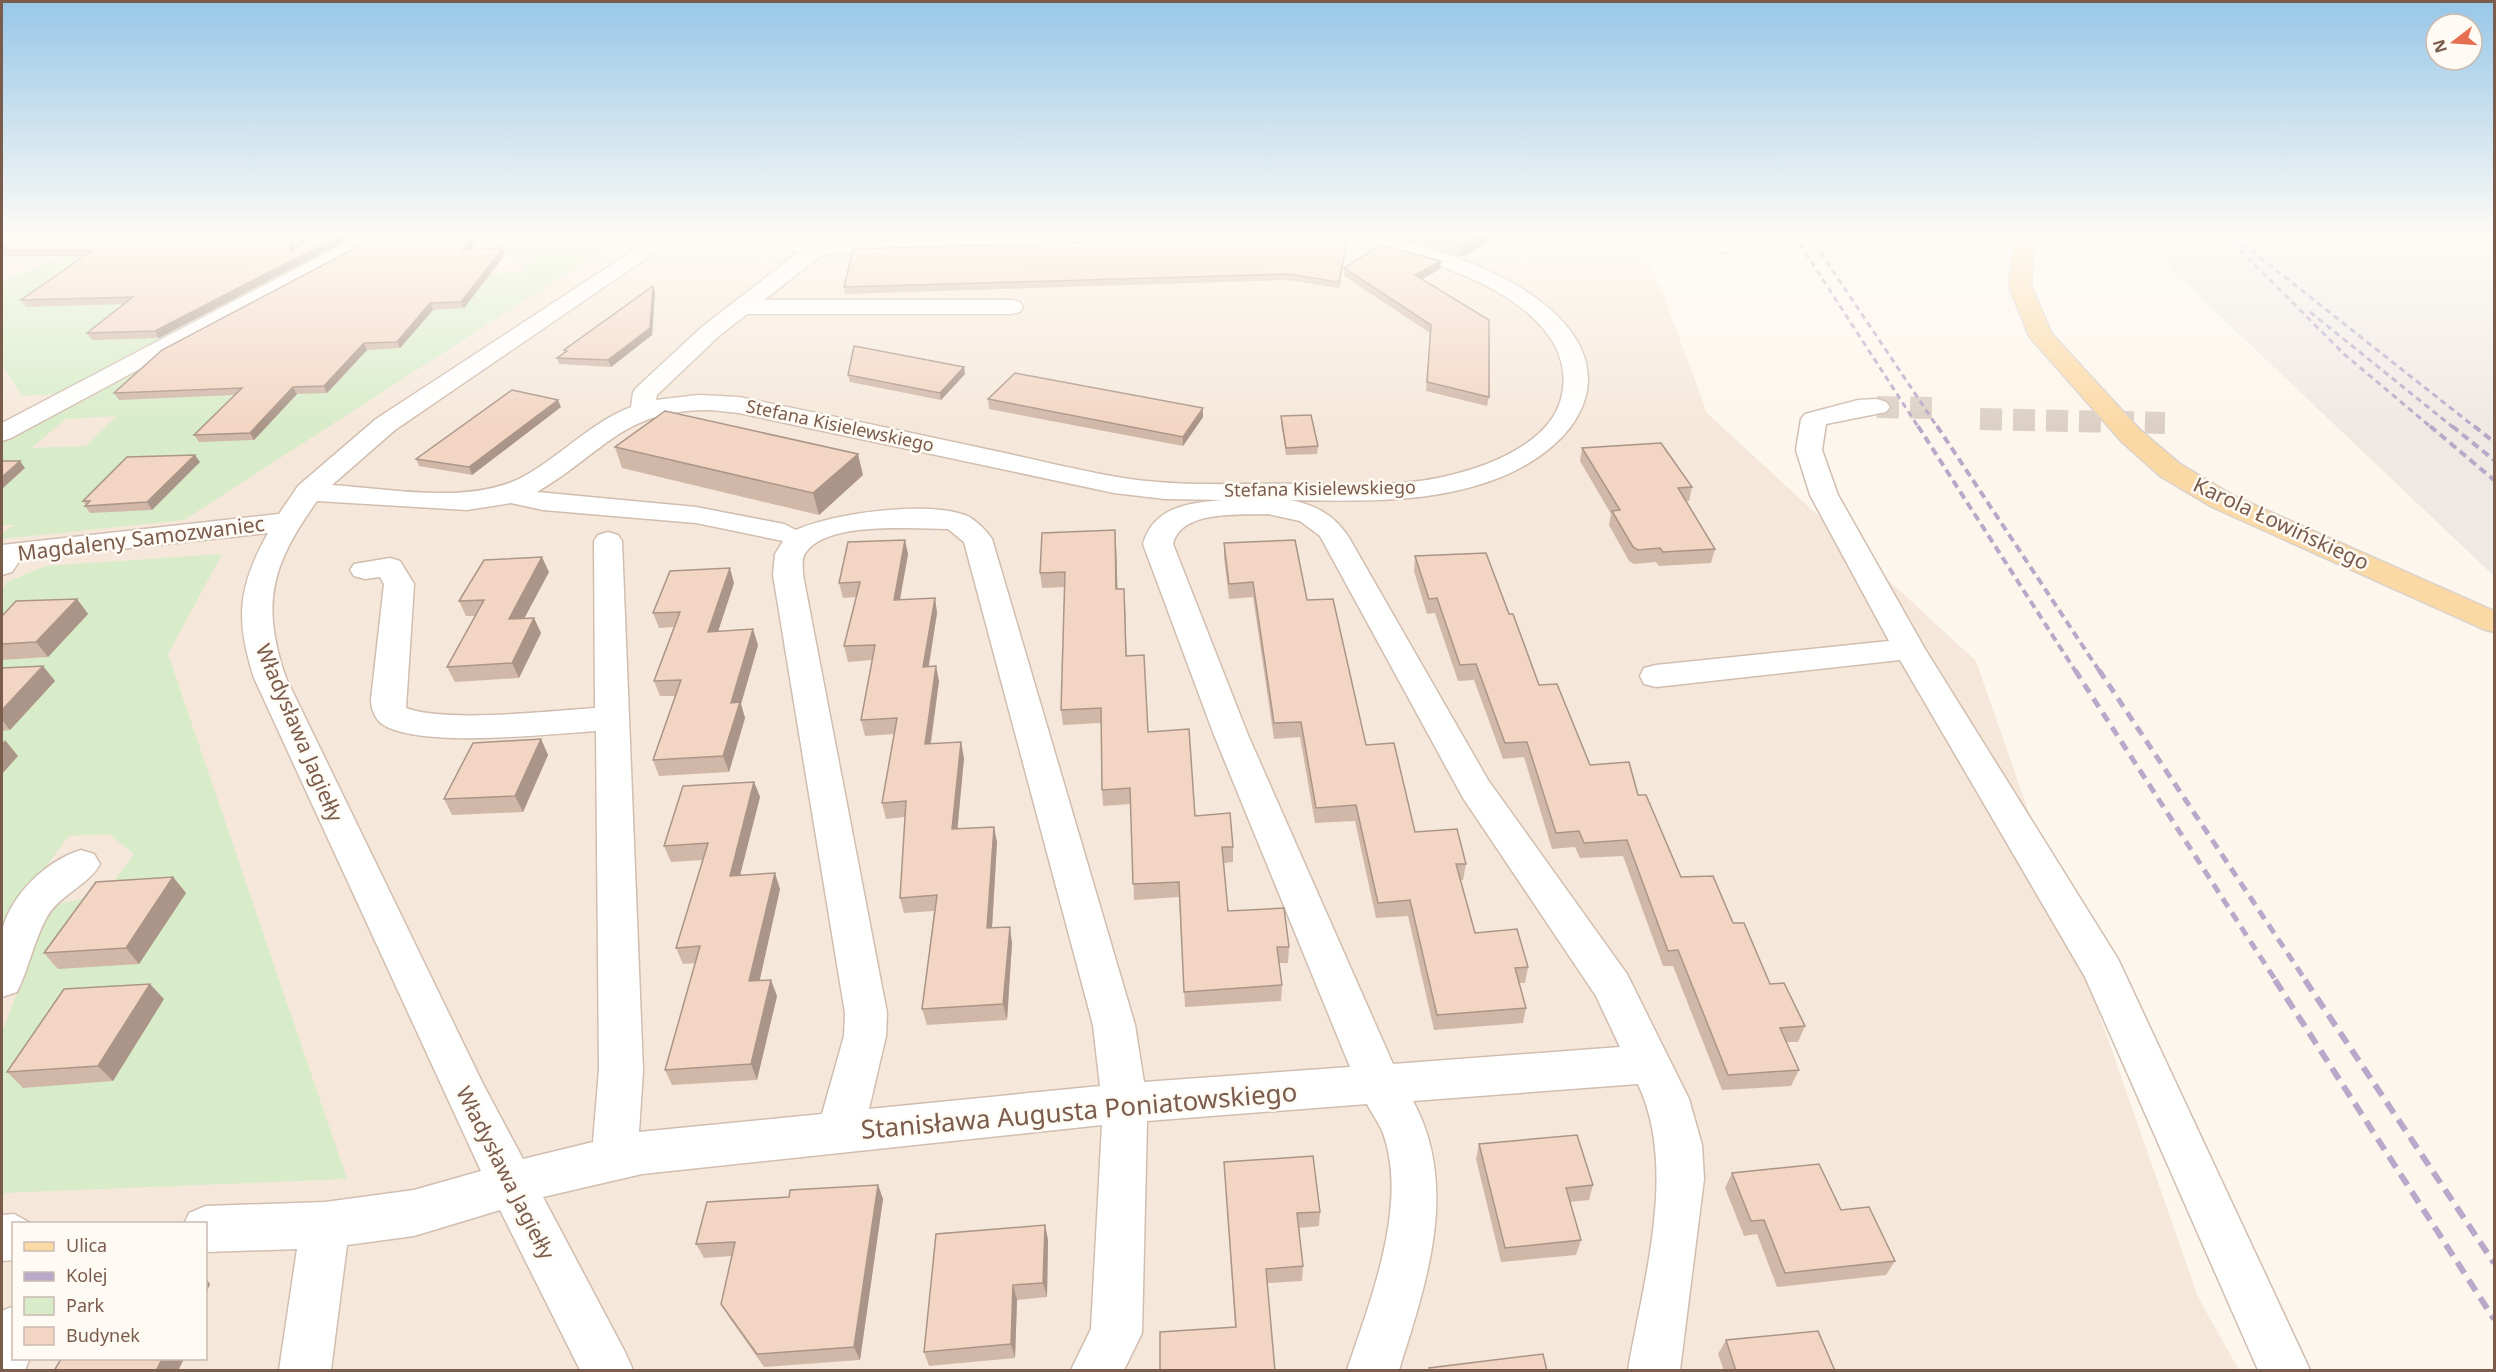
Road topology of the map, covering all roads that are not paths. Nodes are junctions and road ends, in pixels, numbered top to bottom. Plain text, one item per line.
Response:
1 (254, 299) edge
2 (574, 299) edge
3 (751, 299) edge
4 (1520, 299) edge
5 (2025, 299) edge
6 (740, 307) junction
7 (1012, 307) dead end
8 (1877, 407) tunnel mouth
9 (644, 411) junction
10 (2, 433) edge
11 (308, 492) junction
12 (509, 494) junction
13 (287, 522) junction
14 (784, 533) dead end
15 (608, 541) dead end
16 (4, 557) edge
17 (365, 570) dead end
18 (2494, 622) edge
19 (1909, 649) junction
20 (1656, 676) dead end
21 (613, 718) junction
22 (81, 864) dead end
23 (2, 980) edge
24 (1652, 1064) junction
25 (1380, 1086) junction
26 (1125, 1103) junction
27 (840, 1133) junction
28 (615, 1157) junction
29 (510, 1184) junction
30 (325, 1225) junction
31 (207, 1229) edge
32 (12, 1336) edge
33 (2, 1363) edge
34 (305, 1371) edge
35 (607, 1371) edge
36 (1097, 1371) edge
37 (1373, 1371) edge
38 (1654, 1371) edge
39 (2284, 1371) edge

1 - 10 street
2 - 11 street, Władysława Jagiełły
3 - 6 street
4 - 9 street, Stefana Kisielewskiego
5 - 18 main road, Karola Łowińskiego
6 - 7 street
6 - 9 street
8 - 19 street
9 - 12 street, Stefana Kisielewskiego
11 - 12 street, Stefana Kisielewskiego
11 - 13 street, Władysława Jagiełły
12 - 14 street
13 - 16 street, Magdaleny Samozwaniec
13 - 29 street, Władysława Jagiełły
15 - 21 street
17 - 21 street
19 - 20 street
19 - 39 street
21 - 28 street
22 - 23 street
24 - 25 street, Stanisława Augusta Poniatowskiego
24 - 25 street
24 - 38 street
25 - 26 street, Stanisława Augusta Poniatowskiego
25 - 37 street
26 - 27 street, Stanisława Augusta Poniatowskiego
26 - 27 street
26 - 36 street
27 - 28 street, Stanisława Augusta Poniatowskiego
28 - 29 street, Stanisława Augusta Poniatowskiego
29 - 30 street
29 - 35 street, Władysława Jagiełły
30 - 31 street
30 - 34 street
32 - 33 street

